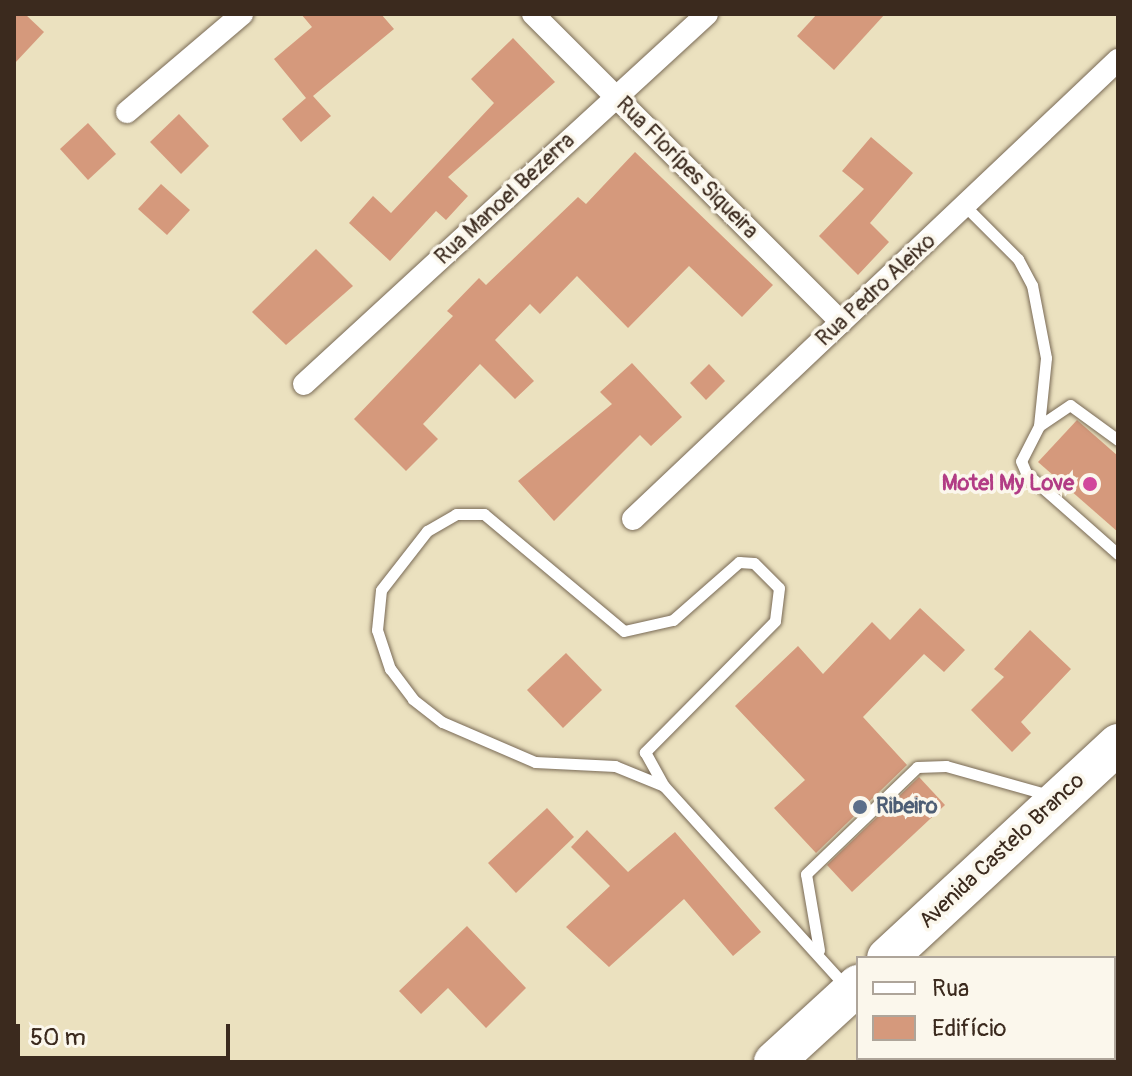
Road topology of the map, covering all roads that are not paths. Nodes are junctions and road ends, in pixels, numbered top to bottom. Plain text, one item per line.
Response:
1 (242, 14) edge
2 (533, 14) edge
3 (707, 14) edge
4 (1118, 60) edge
5 (616, 97) junction
6 (127, 112) dead end
7 (965, 206) junction
8 (841, 322) junction
9 (304, 384) dead end
10 (1039, 426) junction
11 (1118, 440) edge
12 (633, 519) dead end
13 (1118, 554) edge
14 (1118, 744) edge
15 (664, 786) junction
16 (1061, 797) junction
17 (889, 956) edge
18 (845, 980) edge
19 (774, 1062) edge

1 - 6 street
2 - 5 street, Rua Florípes Siqueira
3 - 5 street, Rua Manoel Bezerra
4 - 7 street, Rua Pedro Aleixo
5 - 8 street, Rua Florípes Siqueira
5 - 9 street, Rua Manoel Bezerra
7 - 8 street, Rua Pedro Aleixo
7 - 10 lane
8 - 12 street, Rua Pedro Aleixo
10 - 11 lane
10 - 13 lane
14 - 16 highway, Avenida Castelo Branco
15 - 15 lane
15 - 18 lane
16 - 17 highway, Avenida Castelo Branco
16 - 18 lane
18 - 19 highway

